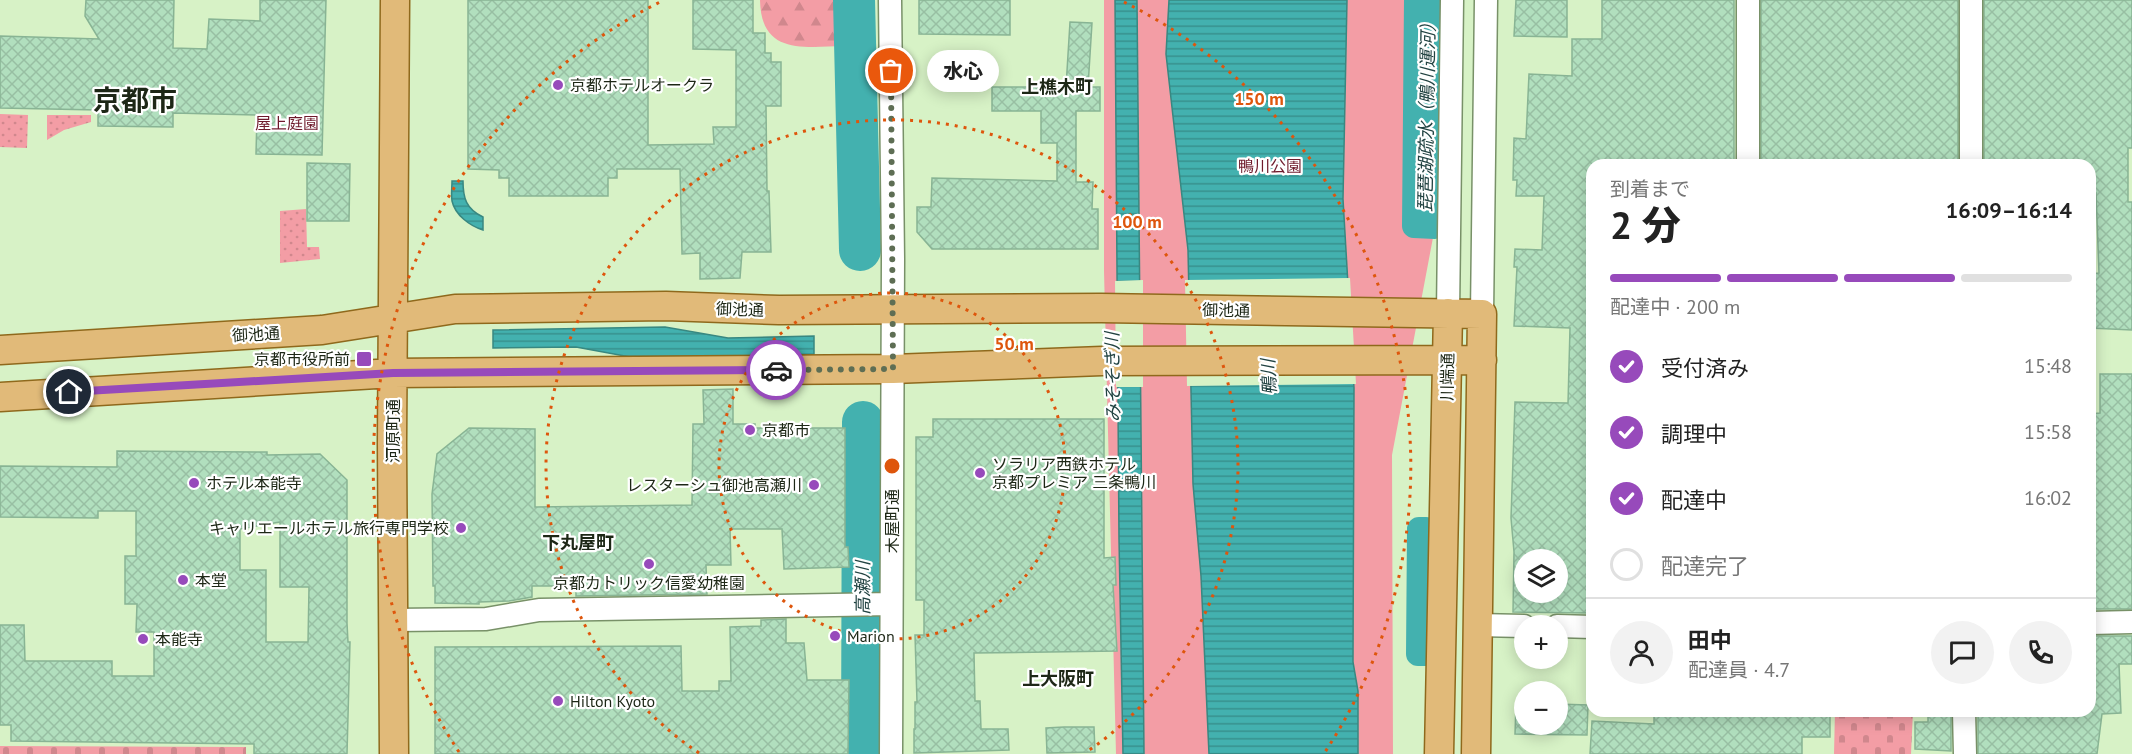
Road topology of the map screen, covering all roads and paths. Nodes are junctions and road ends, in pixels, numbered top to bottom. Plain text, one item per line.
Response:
1 (395, 0) edge
2 (890, 0) edge
3 (1452, 0) edge
4 (1486, 0) edge
5 (1748, 0) edge
6 (1971, 0) edge
7 (1748, 159) edge
8 (1971, 159) edge
9 (893, 309) junction
10 (1448, 313) junction
11 (1482, 314) junction
12 (394, 319) junction
13 (0, 350) edge
14 (1447, 359) junction
15 (1482, 360) junction
16 (893, 369) junction
17 (393, 373) junction
18 (0, 397) edge
19 (883, 604) junction
20 (394, 620) junction
21 (2132, 622) edge
22 (2096, 623) edge
23 (1477, 625) junction
24 (1514, 626) edge
25 (1568, 626) edge
26 (1586, 627) edge
27 (1965, 717) edge
28 (394, 754) edge
29 (891, 754) edge
30 (1439, 754) edge
31 (1476, 754) edge
32 (1965, 754) edge

1 - 12 main road, 河原町通
2 - 9 street, 木屋町通
3 - 10 street, 川端通
4 - 11 street
5 - 7 street
6 - 8 street
9 - 10 main road, 御池通
9 - 12 main road, 御池通
9 - 16 street, 木屋町通
10 - 11 main road, 御池通
10 - 14 main road, 川端通
11 - 15 main road
12 - 13 main road, 御池通
12 - 17 main road, 河原町通
14 - 15 main road
14 - 16 main road
14 - 30 main road, 川端通
15 - 23 main road
16 - 17 main road
16 - 19 street, 木屋町通
17 - 18 main road
17 - 20 main road, 河原町通
19 - 20 street
19 - 29 street, 木屋町通
20 - 28 main road, 河原町通
21 - 22 street
23 - 24 street
23 - 31 main road
25 - 26 street
27 - 32 street

